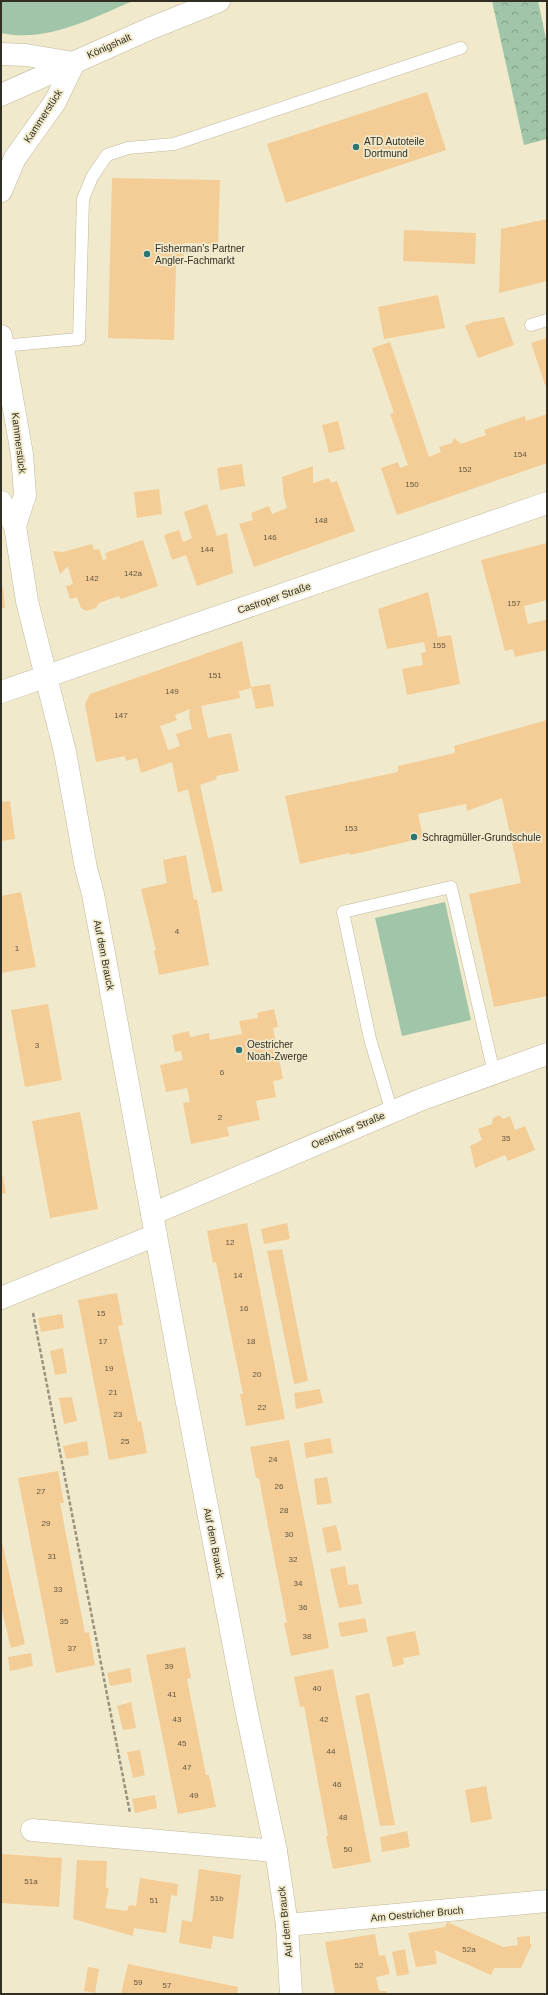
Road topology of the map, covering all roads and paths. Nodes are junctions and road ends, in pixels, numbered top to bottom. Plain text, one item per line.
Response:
1 (219, 1) edge
2 (461, 48) dead end
3 (1, 54) edge
4 (74, 63) junction
5 (1, 95) edge
6 (1, 191) edge
7 (547, 320) edge
8 (531, 325) dead end
9 (2, 343) edge
10 (1, 502) edge
11 (547, 503) edge
12 (15, 526) junction
13 (45, 676) junction
14 (1, 692) edge
15 (547, 1054) edge
16 (494, 1074) junction
17 (392, 1112) junction
18 (154, 1224) junction
19 (28, 1287) junction
20 (1, 1298) edge
21 (32, 1830) dead end
22 (135, 1839) junction
23 (276, 1851) junction
24 (547, 1901) edge
25 (287, 1925) junction
26 (291, 1994) edge

1 - 4 street, Königshalt
2 - 9 lane
3 - 4 street
4 - 5 street, Königshalt
4 - 6 street, Kammerstück
7 - 8 lane
9 - 12 street, Kammerstück
10 - 12 street, Kammerstück
11 - 13 street, Castroper Straße
12 - 13 street, Kammerstück
13 - 14 street, Castroper Straße
13 - 18 street, Auf dem Brauck
15 - 16 street, Oestricher Straße
16 - 17 street, Oestricher Straße
16 - 17 lane
17 - 18 street, Oestricher Straße
18 - 19 street
18 - 23 street, Auf dem Brauck
19 - 20 street
19 - 22 path
21 - 22 street
22 - 23 street
23 - 25 street, Auf dem Brauck
24 - 25 street, Am Oestricher Bruch
25 - 26 street, Auf dem Brauck

